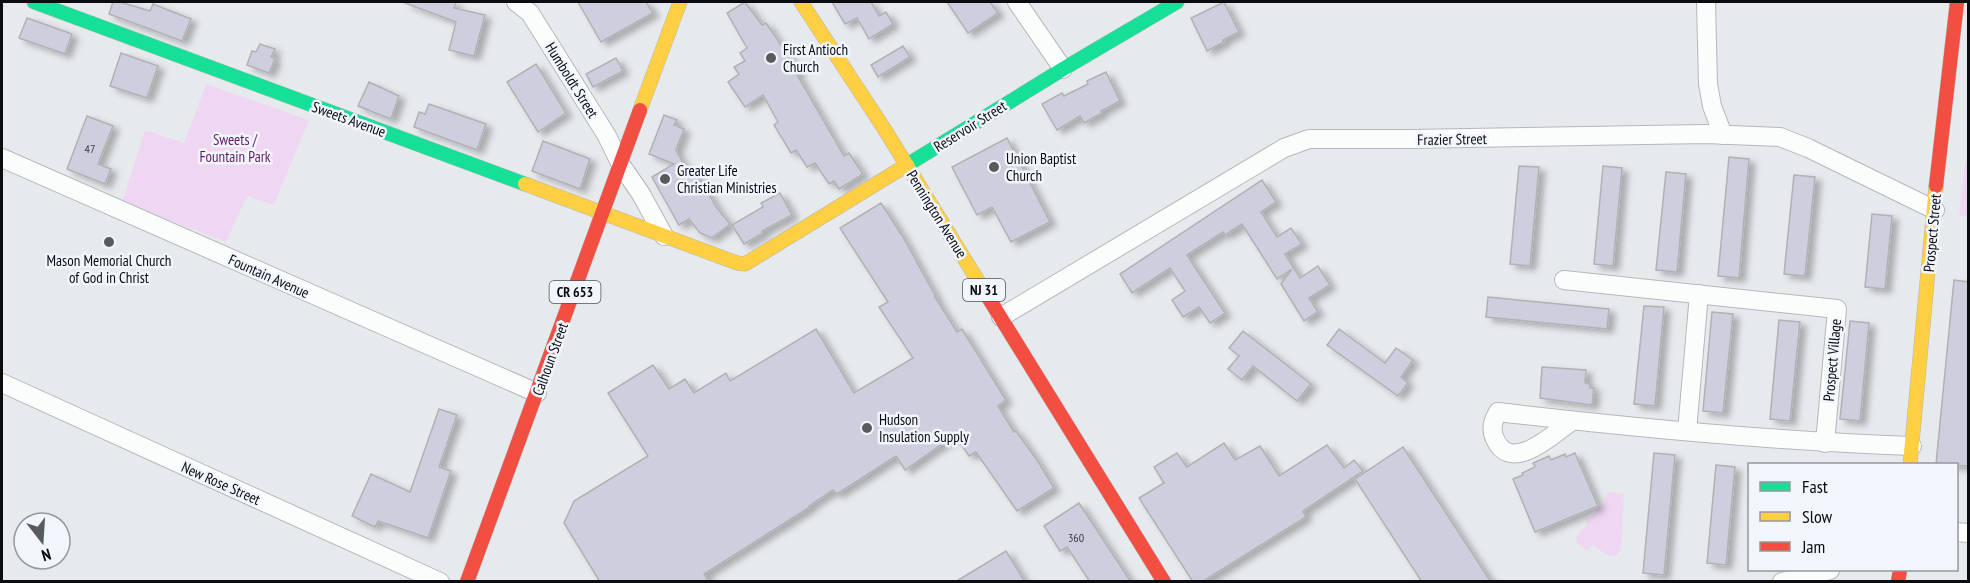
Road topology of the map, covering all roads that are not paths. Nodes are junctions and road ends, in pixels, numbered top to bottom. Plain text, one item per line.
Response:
1 (34, 2) edge
2 (516, 2) edge
3 (681, 2) edge
4 (801, 2) edge
5 (1017, 2) edge
6 (1177, 2) edge
7 (1706, 2) edge
8 (1957, 2) edge
9 (1063, 69) junction
10 (1723, 135) junction
11 (2, 158) edge
12 (621, 165) junction
13 (906, 165) junction
14 (1935, 210) junction
15 (604, 213) junction
16 (664, 236) junction
17 (1564, 280) dead end
18 (1699, 294) junction
19 (1000, 317) junction
20 (2, 383) edge
21 (537, 393) junction
22 (1572, 421) dead end
23 (1687, 431) junction
24 (1825, 443) junction
25 (1911, 455) edge
26 (1826, 571) edge
27 (440, 582) edge
28 (467, 582) edge
29 (1164, 582) edge
30 (1782, 582) edge

1 - 15 street, Sweets Avenue
2 - 12 street, Humboldt Street
3 - 12 street, Calhoun Street / CR 653
4 - 13 street, Pennington Avenue / NJ 31
5 - 9 street
6 - 9 street, Reservoir Street
7 - 10 street
8 - 14 street, Prospect Street
9 - 13 street, Reservoir Street
10 - 14 street, Frazier Street
10 - 19 street, Frazier Street
11 - 21 street, Fountain Avenue
12 - 15 street, Calhoun Street / CR 653
12 - 16 street, Humboldt Street
13 - 16 street, Reservoir Street
13 - 19 street, Pennington Avenue / NJ 31
14 - 25 street, Prospect Street
15 - 16 street, Sweets Avenue
15 - 21 street, Calhoun Street / CR 653
17 - 18 street, Prospect Village
18 - 23 street
18 - 24 street, Prospect Village
19 - 29 street, Pennington Avenue / NJ 31
20 - 27 street, New Rose Street
21 - 28 street, Calhoun Street / CR 653
22 - 23 street
23 - 24 street
24 - 25 street
26 - 30 street

